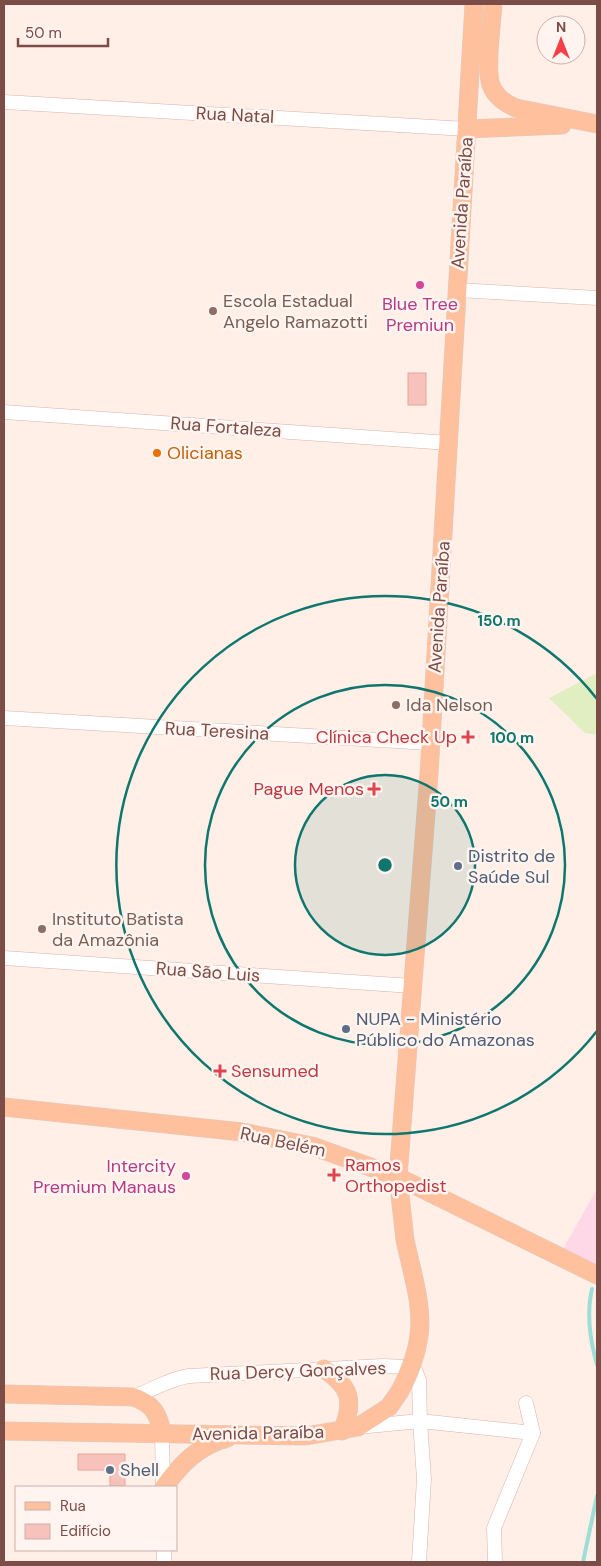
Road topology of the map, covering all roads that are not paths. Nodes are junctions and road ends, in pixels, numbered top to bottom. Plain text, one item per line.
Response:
1 (474, 4) edge
2 (493, 4) edge
3 (4, 102) edge
4 (597, 124) edge
5 (467, 129) junction
6 (456, 290) junction
7 (597, 298) edge
8 (4, 412) edge
9 (449, 443) junction
10 (4, 718) edge
11 (430, 743) junction
12 (4, 958) edge
13 (412, 986) junction
14 (4, 1107) edge
15 (398, 1177) junction
16 (597, 1274) edge
17 (324, 1369) junction
18 (4, 1394) edge
19 (133, 1397) junction
20 (526, 1403) dead end
21 (420, 1421) junction
22 (350, 1429) junction
23 (4, 1431) edge
24 (162, 1433) junction
25 (533, 1433) junction
26 (236, 1436) junction
27 (163, 1486) edge
28 (164, 1486) edge
29 (419, 1562) edge
30 (495, 1562) edge

1 - 5 main road, Avenida Paraíba
2 - 4 main road
3 - 5 street, Rua Natal
4 - 5 main road
5 - 6 main road, Avenida Paraíba
6 - 7 street
6 - 9 main road, Avenida Paraíba
8 - 9 street, Rua Fortaleza
9 - 11 main road, Avenida Paraíba
10 - 11 street, Rua Teresina
11 - 13 main road, Avenida Paraíba
12 - 13 street, Rua São Luis
13 - 15 main road, Avenida Paraíba
14 - 15 main road, Rua Belém
15 - 16 main road, Rua Belém
15 - 22 main road, Avenida Paraíba, bridge
17 - 19 street, Rua Dercy Gonçalves
17 - 21 street, Rua Dercy Gonçalves
17 - 22 main road
18 - 19 main road
19 - 24 main road
20 - 25 street
21 - 22 street
21 - 25 street
21 - 29 street
22 - 26 main road, Avenida Paraíba
23 - 24 main road, Avenida Paraíba
24 - 26 main road, Avenida Paraíba
24 - 27 street
25 - 30 street
26 - 28 main road

